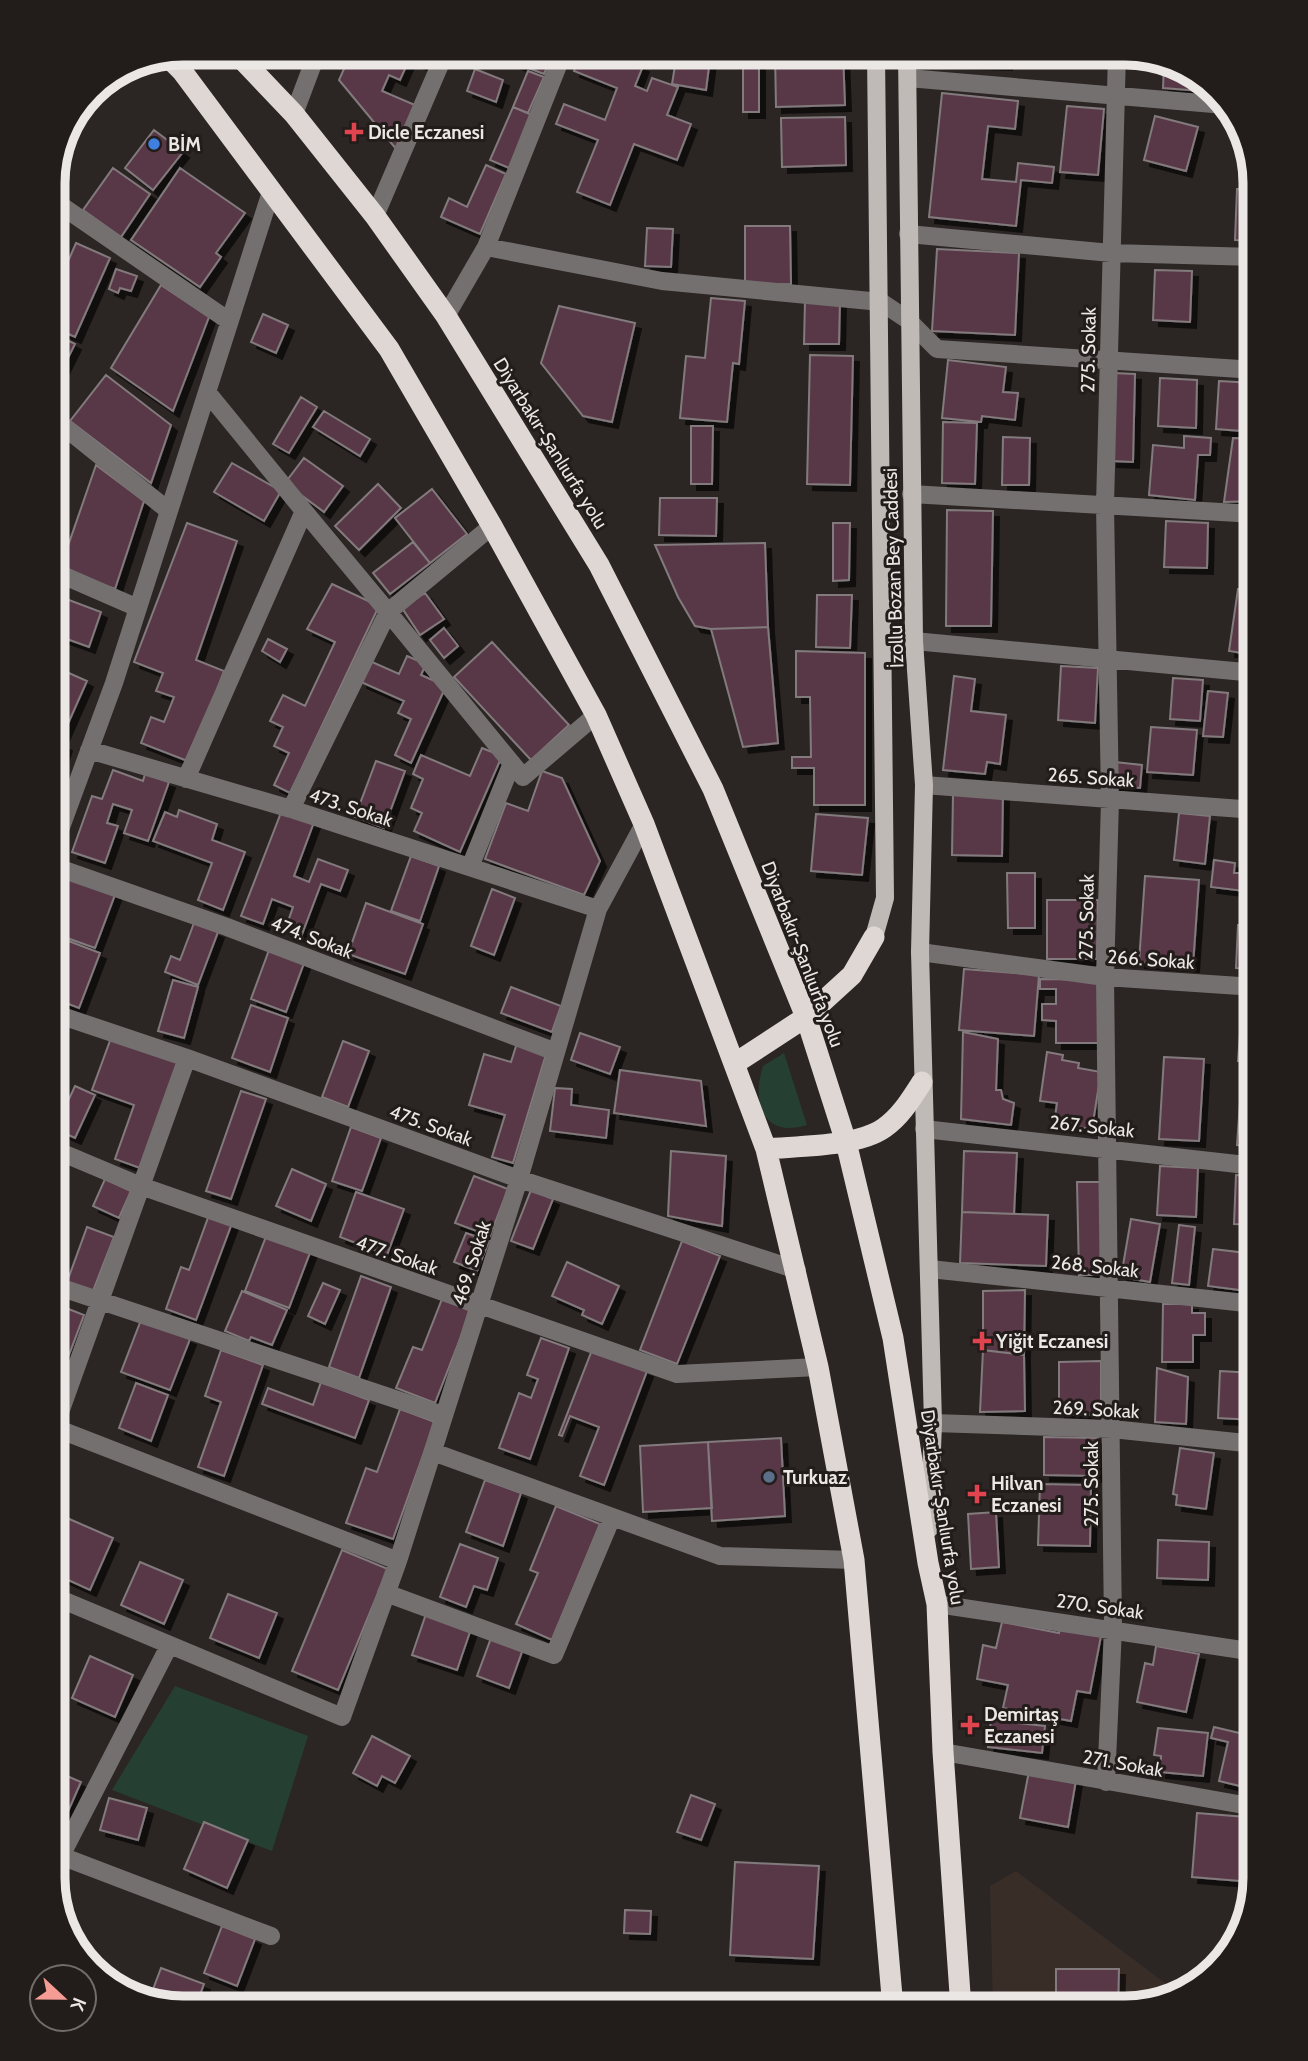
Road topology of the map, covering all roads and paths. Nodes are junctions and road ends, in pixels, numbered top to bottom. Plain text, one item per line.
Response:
1 (248, 65) edge
2 (312, 65) edge
3 (439, 65) edge
4 (558, 65) edge
5 (876, 65) edge
6 (907, 65) edge
7 (1116, 65) edge
8 (177, 66) edge
9 (908, 78) junction
10 (1115, 97) junction
11 (1213, 104) edge
12 (294, 114) junction
13 (271, 192) junction
14 (65, 208) edge
15 (375, 216) junction
16 (908, 234) junction
17 (486, 247) junction
18 (1111, 253) junction
19 (1243, 257) edge
20 (881, 302) junction
21 (446, 316) junction
22 (908, 320) junction
23 (229, 321) junction
24 (1109, 360) junction
25 (1243, 369) edge
26 (206, 391) junction
27 (65, 428) edge
28 (911, 494) junction
29 (1105, 505) junction
30 (169, 511) junction
31 (303, 511) junction
32 (1243, 513) edge
33 (492, 527) junction
34 (65, 576) edge
35 (138, 608) junction
36 (388, 611) junction
37 (914, 641) junction
38 (1107, 659) junction
39 (1243, 672) edge
40 (596, 715) junction
41 (89, 750) junction
42 (512, 763) junction
43 (186, 779) junction
44 (924, 785) junction
45 (1110, 800) junction
46 (291, 809) junction
47 (1243, 809) edge
48 (65, 816) edge
49 (644, 824) junction
50 (470, 867) junction
51 (65, 870) edge
52 (598, 909) junction
53 (874, 937) joint
54 (920, 952) junction
55 (1105, 977) junction
56 (1243, 986) edge
57 (65, 1017) edge
58 (806, 1017) junction
59 (556, 1052) junction
60 (187, 1058) junction
61 (734, 1064) junction
62 (922, 1082) junction
63 (924, 1129) junction
64 (846, 1142) junction
65 (766, 1149) junction
66 (1108, 1149) junction
67 (65, 1154) edge
68 (1243, 1165) edge
69 (519, 1179) junction
70 (141, 1186) junction
71 (930, 1269) junction
72 (797, 1270) junction
73 (65, 1289) edge
74 (1110, 1289) junction
75 (100, 1299) junction
76 (1243, 1303) edge
77 (479, 1306) junction
78 (818, 1367) junction
79 (65, 1396) edge
80 (443, 1415) junction
81 (933, 1423) junction
82 (1112, 1429) junction
83 (65, 1434) edge
84 (1243, 1443) edge
85 (433, 1452) junction
86 (611, 1517) junction
87 (853, 1560) junction
88 (398, 1561) junction
89 (928, 1563) junction
90 (387, 1593) junction
91 (65, 1602) edge
92 (937, 1604) junction
93 (1112, 1628) junction
94 (169, 1646) junction
95 (1243, 1650) edge
96 (943, 1752) junction
97 (1106, 1782) junction
98 (1243, 1805) edge
99 (65, 1839) edge
100 (65, 1857) edge
101 (271, 1936) dead end
102 (891, 1996) edge
103 (960, 1996) edge

1 - 12 highway, Diyarbakır-Şanlıurfa yolu
2 - 12 street
3 - 15 street
4 - 17 street
5 - 20 main road, İzollu Bozan Bey Caddesi
6 - 9 main road, İzollu Bozan Bey Caddesi
7 - 10 street, 275. Sokak
8 - 13 highway
9 - 10 street
9 - 16 main road, İzollu Bozan Bey Caddesi
10 - 11 street
10 - 18 street, 275. Sokak
12 - 15 highway, Diyarbakır-Şanlıurfa yolu
13 - 23 street
13 - 33 highway
14 - 23 street
15 - 21 highway, Diyarbakır-Şanlıurfa yolu
16 - 18 street
16 - 22 main road, İzollu Bozan Bey Caddesi
17 - 20 street
17 - 21 street
18 - 19 street
18 - 24 street, 275. Sokak
20 - 22 street
20 - 53 main road, İzollu Bozan Bey Caddesi
21 - 58 highway, Diyarbakır-Şanlıurfa yolu
22 - 24 street
22 - 28 main road, İzollu Bozan Bey Caddesi
23 - 26 street
24 - 25 street
24 - 29 street, 275. Sokak
26 - 30 street
26 - 31 street
27 - 30 street
28 - 29 street
28 - 37 main road, İzollu Bozan Bey Caddesi
29 - 32 street
29 - 38 street, 275. Sokak
30 - 35 street
31 - 36 street
31 - 43 street
33 - 36 street
33 - 40 highway
34 - 35 street
35 - 41 street
36 - 42 street
36 - 46 street
37 - 38 street
37 - 44 main road, İzollu Bozan Bey Caddesi
38 - 39 street
38 - 45 street, 275. Sokak
40 - 42 street
40 - 49 highway
41 - 43 street, 473. Sokak
41 - 48 street
42 - 50 street
43 - 46 street, 473. Sokak
44 - 45 street, 265. Sokak
44 - 54 main road, İzollu Bozan Bey Caddesi
45 - 47 street, 265. Sokak
45 - 55 street, 275. Sokak
46 - 50 street, 473. Sokak
49 - 52 street, 469. Sokak
49 - 61 highway
50 - 52 street, 473. Sokak
51 - 59 street, 474. Sokak
52 - 59 street, 469. Sokak
53 - 58 highway
54 - 55 street, 266. Sokak
54 - 62 main road, İzollu Bozan Bey Caddesi
55 - 56 street, 266. Sokak
55 - 66 street, 275. Sokak
57 - 60 street, 475. Sokak
58 - 61 highway
58 - 64 highway, Diyarbakır-Şanlıurfa yolu
59 - 69 street, 469. Sokak
60 - 69 street, 475. Sokak
60 - 70 street
61 - 65 highway
62 - 63 main road, İzollu Bozan Bey Caddesi
62 - 64 highway
63 - 66 street, 267. Sokak
63 - 71 main road, İzollu Bozan Bey Caddesi
64 - 65 highway
64 - 89 highway, Diyarbakır-Şanlıurfa yolu
65 - 72 highway
66 - 68 street, 267. Sokak
66 - 74 street, 275. Sokak
67 - 70 street, 477. Sokak
69 - 72 street, 475. Sokak
69 - 77 street, 469. Sokak
70 - 75 street
70 - 77 street, 477. Sokak
71 - 74 street, 268. Sokak
71 - 81 main road, İzollu Bozan Bey Caddesi
72 - 78 highway
73 - 75 street
74 - 76 street, 268. Sokak
74 - 82 street, 275. Sokak
75 - 79 street
75 - 80 street
77 - 78 street, 477. Sokak
77 - 80 street, 469. Sokak
78 - 87 highway
80 - 85 street, 469. Sokak
81 - 82 street, 269. Sokak
81 - 89 main road, İzollu Bozan Bey Caddesi
82 - 84 street, 269. Sokak
82 - 93 street, 275. Sokak
83 - 88 street
85 - 86 street
85 - 88 street, 469. Sokak
86 - 87 street
86 - 90 street
87 - 102 highway
88 - 90 street, 469. Sokak
89 - 92 highway, Diyarbakır-Şanlıurfa yolu
90 - 94 street, 469. Sokak
91 - 94 street
92 - 93 street, 270. Sokak
92 - 96 highway, Diyarbakır-Şanlıurfa yolu
93 - 95 street, 270. Sokak
93 - 97 street, 275. Sokak
94 - 99 street
96 - 97 street, 271. Sokak
96 - 103 highway, Diyarbakır-Şanlıurfa yolu
97 - 98 street, 271. Sokak
100 - 101 street

